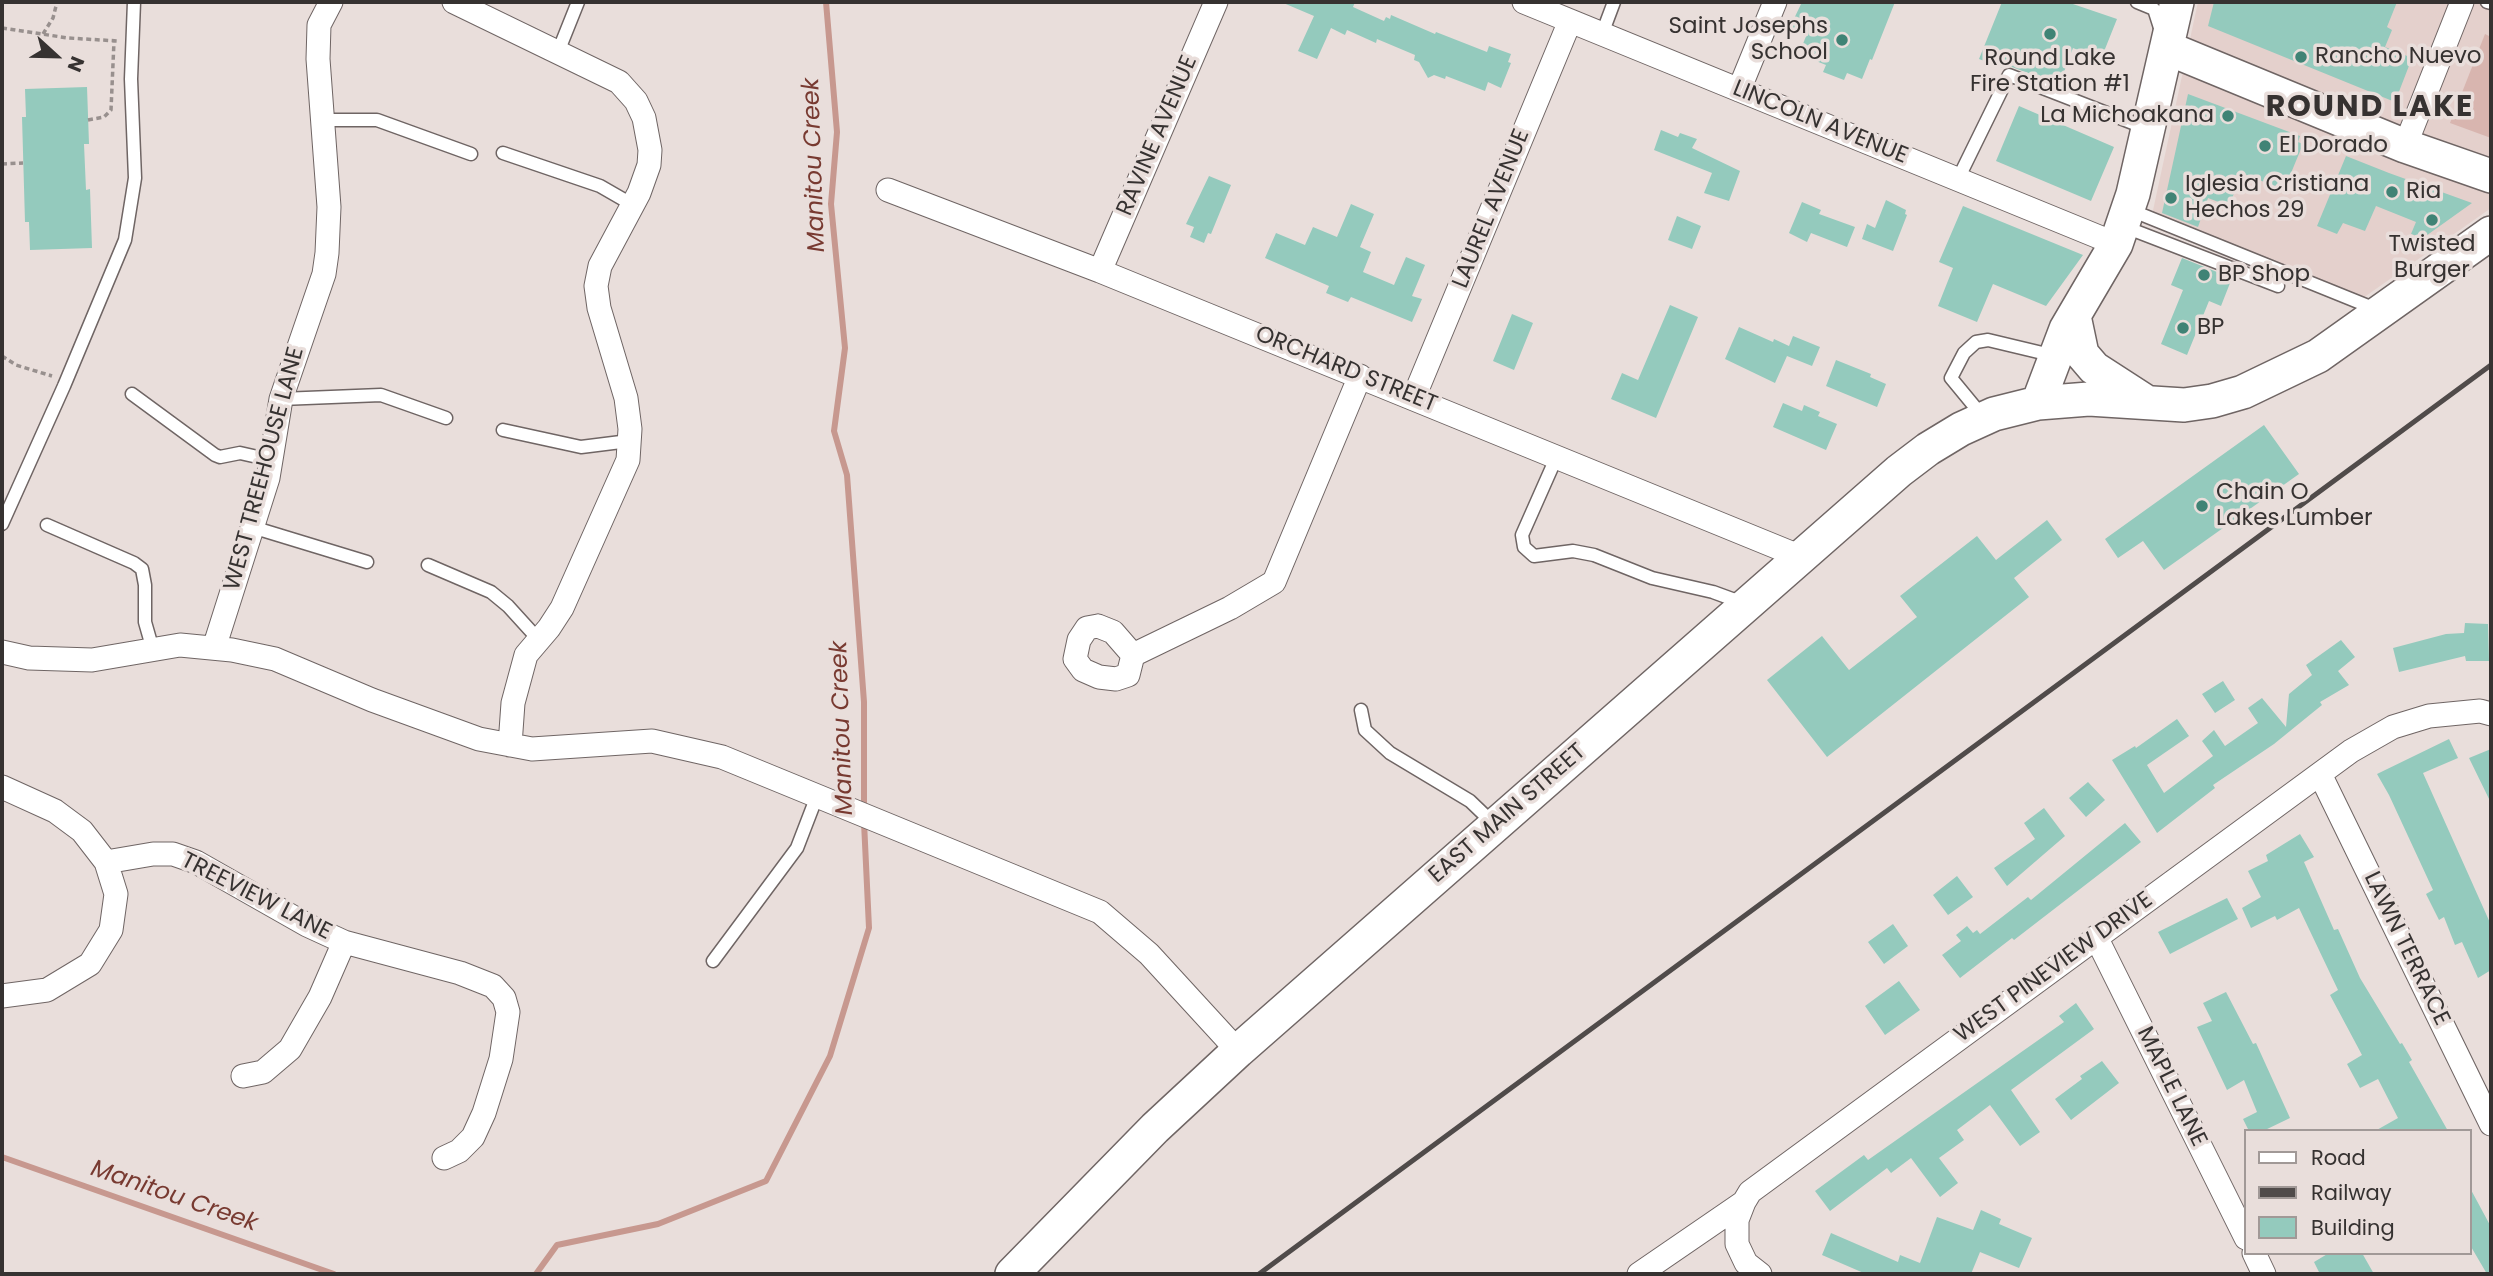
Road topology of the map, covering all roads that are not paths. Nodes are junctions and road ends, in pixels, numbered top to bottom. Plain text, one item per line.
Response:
1 (134, 2) edge
2 (331, 2) edge
3 (454, 2) edge
4 (578, 2) edge
5 (1216, 2) edge
6 (1524, 2) edge
7 (1614, 2) edge
8 (1775, 2) edge
9 (2137, 2) edge
10 (2177, 2) edge
11 (2462, 2) edge
12 (1570, 20) junction
13 (1601, 34) junction
14 (2167, 48) junction
15 (567, 57) junction
16 (1739, 90) junction
17 (323, 120) junction
18 (2148, 129) junction
19 (2405, 146) junction
20 (503, 153) dead end
21 (471, 154) dead end
22 (2491, 176) edge
23 (1958, 179) junction
24 (888, 190) dead end
25 (633, 205) junction
26 (2122, 226) junction
27 (2491, 233) edge
28 (1100, 271) junction
29 (2278, 286) dead end
30 (2381, 311) junction
31 (2074, 316) junction
32 (2056, 356) junction
33 (1360, 376) junction
34 (131, 394) dead end
35 (1414, 397) junction
36 (281, 399) junction
37 (2147, 402) junction
38 (2038, 403) junction
39 (446, 418) dead end
40 (1985, 418) junction
41 (503, 430) dead end
42 (629, 441) junction
43 (1557, 456) junction
44 (271, 460) junction
45 (2, 524) edge
46 (47, 524) dead end
47 (252, 527) junction
48 (1801, 556) junction
49 (367, 562) dead end
50 (428, 565) dead end
51 (1746, 605) junction
52 (538, 639) junction
53 (214, 648) junction
54 (153, 650) junction
55 (2, 652) edge
56 (1133, 654) dead end
57 (1362, 710) dead end
58 (2491, 714) edge
59 (510, 745) junction
60 (2320, 774) junction
61 (2, 787) edge
62 (817, 796) junction
63 (1495, 825) junction
64 (106, 862) junction
65 (2096, 937) junction
66 (344, 942) junction
67 (713, 961) dead end
68 (2, 996) edge
69 (1238, 1051) junction
70 (243, 1076) dead end
71 (2491, 1124) edge
72 (444, 1158) dead end
73 (1744, 1202) junction
74 (2244, 1234) edge
75 (2255, 1255) edge
76 (1012, 1274) edge
77 (1639, 1274) edge
78 (1760, 1274) edge
79 (2264, 1274) edge

1 - 45 lane
2 - 17 street, WEST TREEHOUSE LANE
3 - 15 street
4 - 15 lane
5 - 28 street, RAVINE AVENUE
6 - 12 street, LINCOLN AVENUE
7 - 13 lane
8 - 16 street
9 - 14 lane
10 - 14 main road
11 - 19 street
12 - 13 street, LINCOLN AVENUE
12 - 35 street, LAUREL AVENUE
13 - 16 street, LINCOLN AVENUE
14 - 18 main road
14 - 19 main road
15 - 25 street
16 - 23 street, LINCOLN AVENUE
17 - 21 lane
17 - 36 street, WEST TREEHOUSE LANE
18 - 23 lane
18 - 26 main road
19 - 22 main road
20 - 25 lane
23 - 26 street, LINCOLN AVENUE
24 - 28 street, ORCHARD STREET
25 - 42 street
26 - 29 lane
26 - 30 lane
26 - 31 main road
27 - 30 main road, EAST MAIN STREET
28 - 33 street, ORCHARD STREET
30 - 37 main road, EAST MAIN STREET
31 - 32 main road
31 - 37 main road
32 - 38 main road
32 - 40 lane
33 - 35 street, ORCHARD STREET
33 - 56 street
34 - 44 lane
35 - 43 street, ORCHARD STREET
36 - 39 lane
36 - 44 street, WEST TREEHOUSE LANE
37 - 38 main road, EAST MAIN STREET
38 - 40 main road, EAST MAIN STREET
40 - 48 main road, EAST MAIN STREET
41 - 42 lane
42 - 52 street
43 - 48 street, ORCHARD STREET
43 - 51 lane
44 - 47 street, WEST TREEHOUSE LANE
46 - 54 lane
47 - 49 lane
47 - 53 street, WEST TREEHOUSE LANE
48 - 51 main road, EAST MAIN STREET
50 - 52 lane
51 - 63 main road, EAST MAIN STREET
52 - 59 street
53 - 54 street
53 - 59 street
54 - 55 street
57 - 63 lane
58 - 60 street, WEST PINEVIEW DRIVE
59 - 62 street
60 - 65 street, WEST PINEVIEW DRIVE
60 - 71 street, LAWN TERRACE
61 - 64 street
62 - 67 lane
62 - 69 street
63 - 69 main road, EAST MAIN STREET
64 - 66 street, TREEVIEW LANE
64 - 68 street
65 - 73 street, WEST PINEVIEW DRIVE
65 - 74 street, MAPLE LANE
66 - 70 street
66 - 72 street, TREEVIEW LANE
69 - 76 main road, EAST MAIN STREET
73 - 77 street, WEST PINEVIEW DRIVE
73 - 78 street
75 - 79 street

